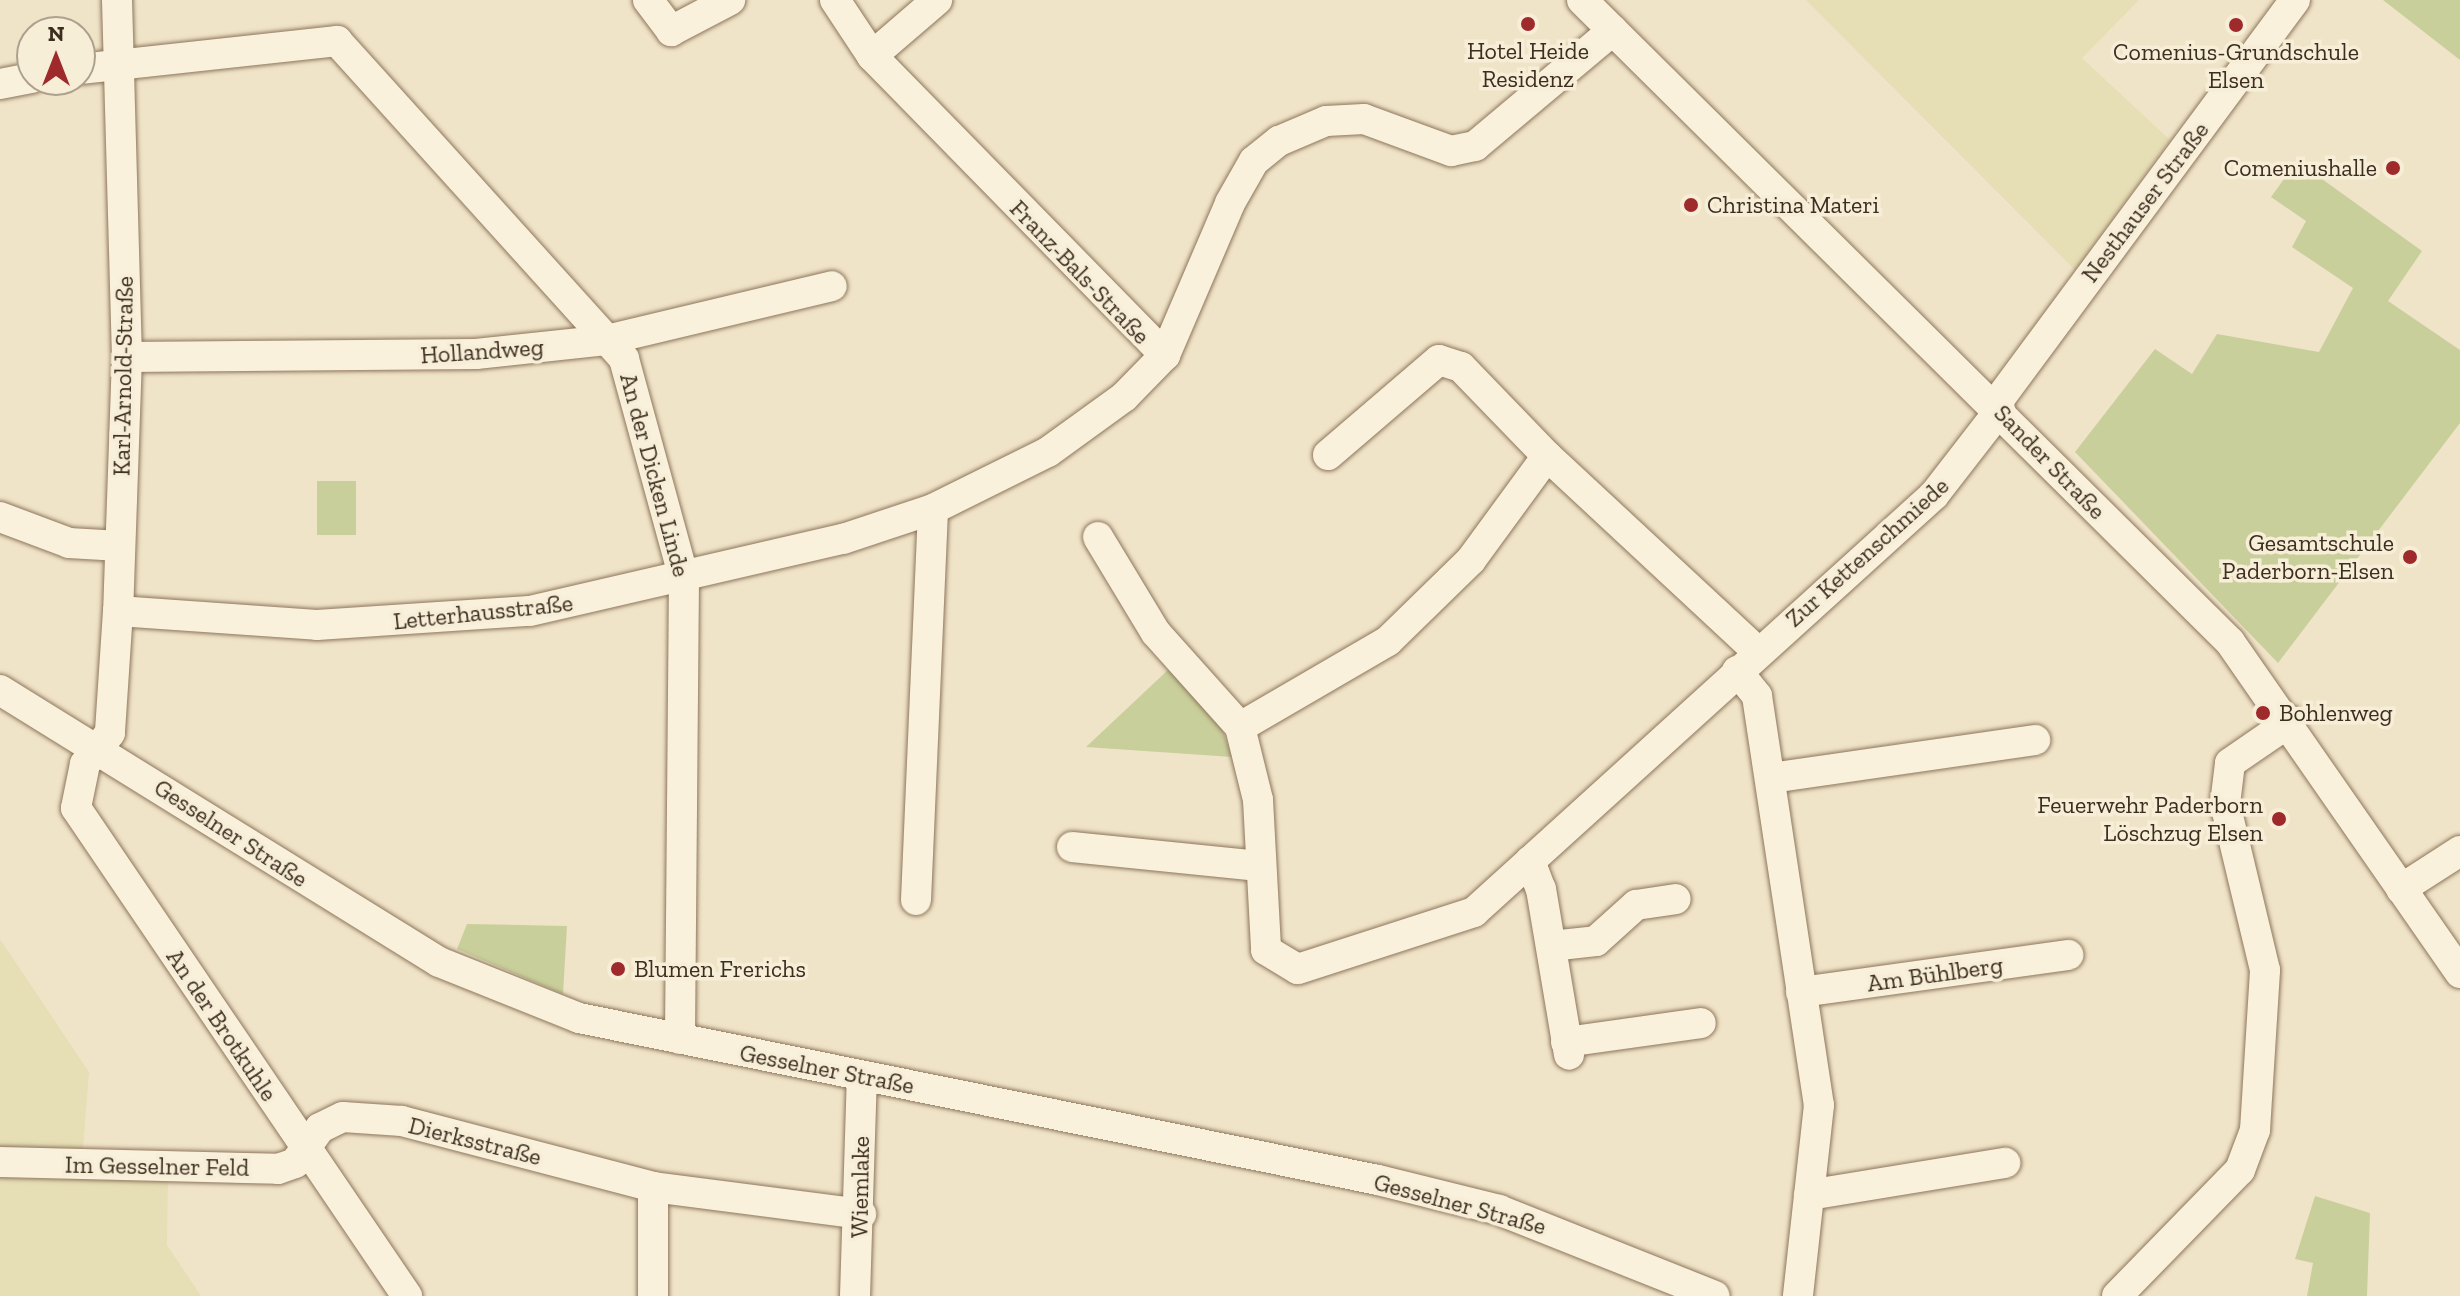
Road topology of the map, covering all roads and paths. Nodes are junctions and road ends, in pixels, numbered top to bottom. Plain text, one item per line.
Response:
1 (117, 0) edge
2 (648, 0) edge
3 (730, 0) edge
4 (835, 0) edge
5 (937, 0) edge
6 (1582, 0) edge
7 (2295, 0) edge
8 (1613, 30) junction
9 (872, 56) junction
10 (121, 62) junction
11 (96, 66) edge
12 (832, 286) dead end
13 (606, 340) junction
14 (1165, 355) junction
15 (127, 357) junction
16 (1997, 407) junction
17 (1328, 455) dead end
18 (1547, 456) junction
19 (933, 509) junction
20 (0, 517) edge
21 (1098, 537) dead end
22 (120, 546) junction
23 (684, 578) junction
24 (118, 611) junction
25 (1747, 661) junction
26 (0, 690) edge
27 (2291, 721) junction
28 (1240, 727) junction
29 (2035, 740) dead end
30 (99, 747) junction
31 (1771, 778) junction
32 (1072, 847) dead end
33 (2460, 851) edge
34 (1530, 861) junction
35 (1259, 866) junction
36 (2401, 889) junction
37 (1676, 899) dead end
38 (916, 900) dead end
39 (1551, 946) junction
40 (2068, 955) dead end
41 (2460, 973) edge
42 (1801, 992) junction
43 (1701, 1023) dead end
44 (680, 1039) junction
45 (862, 1077) junction
46 (303, 1146) junction
47 (0, 1162) edge
48 (2005, 1163) dead end
49 (653, 1187) junction
50 (1809, 1195) junction
51 (861, 1214) junction
52 (407, 1296) edge
53 (653, 1296) edge
54 (855, 1296) edge
55 (1715, 1296) edge
56 (1798, 1296) edge
57 (2117, 1296) edge

1 - 10 street, Karl-Arnold-Straße
2 - 3 street
4 - 9 street, Franz-Bals-Straße
5 - 9 street
6 - 8 street, Sander Straße
7 - 16 street, Nesthauser Straße
8 - 14 street, Franz-Bals-Straße
8 - 16 street, Sander Straße
9 - 14 street, Franz-Bals-Straße
10 - 11 street, An der Dicken Linde
10 - 13 street, An der Dicken Linde
10 - 15 street, Karl-Arnold-Straße
12 - 13 street, Hollandweg
13 - 15 street, Hollandweg
13 - 23 street, An der Dicken Linde
14 - 19 street, Letterhausstraße
15 - 22 street, Karl-Arnold-Straße
16 - 25 street, Zur Kettenschmiede
16 - 27 street, Sander Straße
17 - 18 street
18 - 25 street
18 - 28 street
19 - 23 street, Letterhausstraße
19 - 38 street
20 - 22 street
21 - 28 street, Zur Kettenschmiede
22 - 24 street, Karl-Arnold-Straße
23 - 24 street, Letterhausstraße
23 - 44 street, An der Dicken Linde
24 - 30 street, Karl-Arnold-Straße
25 - 31 street
25 - 34 street, Zur Kettenschmiede
26 - 30 street, Gesselner Straße
27 - 36 street, Sander Straße
27 - 57 street
28 - 35 street, Zur Kettenschmiede
29 - 31 street
30 - 44 street, Gesselner Straße
30 - 46 street, An der Brotkuhle
31 - 42 street
32 - 35 street
33 - 36 street
34 - 35 street, Zur Kettenschmiede
34 - 39 street
36 - 41 street, Sander Straße
37 - 39 street
39 - 43 street
40 - 42 street, Am Bühlberg
42 - 50 street
44 - 45 street, Gesselner Straße
45 - 51 street, Wiemlake
45 - 55 street, Gesselner Straße
46 - 47 street, Im Gesselner Feld
46 - 49 street, Dierksstraße
46 - 52 street, An der Brotkuhle
48 - 50 street
49 - 51 street, Dierksstraße
49 - 53 street
50 - 56 street
51 - 54 street, Wiemlake

